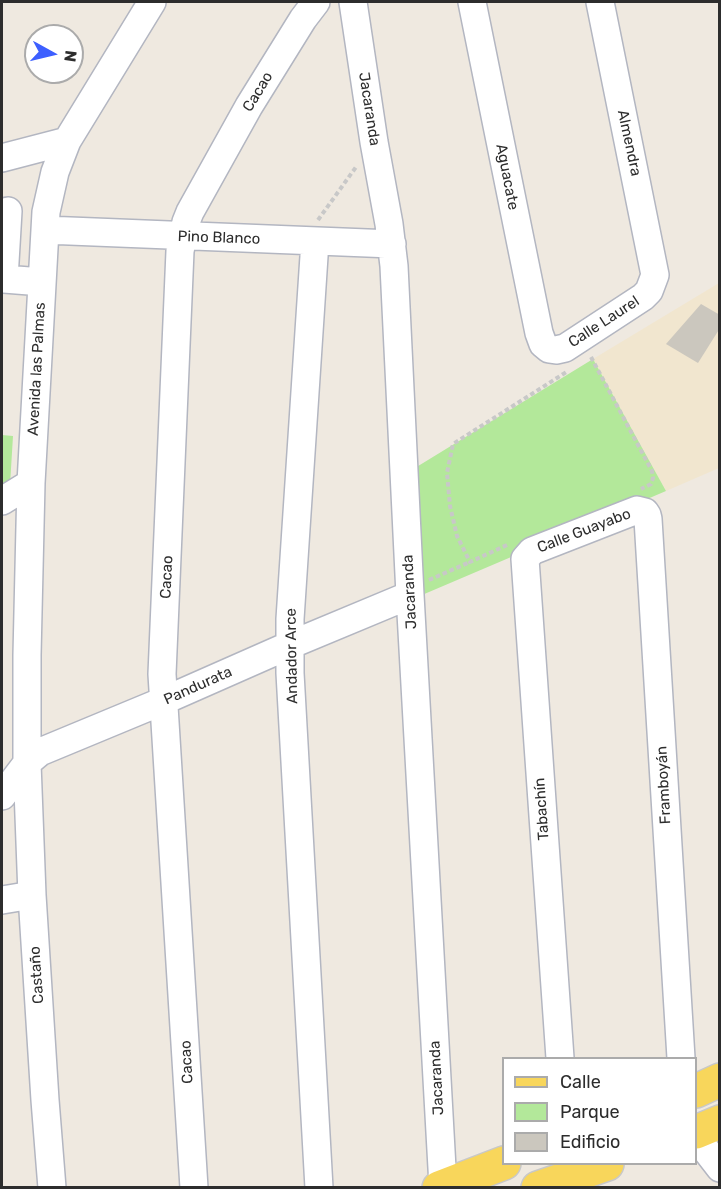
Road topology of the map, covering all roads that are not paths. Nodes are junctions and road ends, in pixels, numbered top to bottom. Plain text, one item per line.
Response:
1 (152, 2) edge
2 (316, 2) edge
3 (353, 2) edge
4 (472, 2) edge
5 (600, 2) edge
6 (67, 141) junction
7 (2, 158) edge
8 (5, 211) edge
9 (46, 221) junction
10 (183, 237) junction
11 (315, 241) junction
12 (392, 244) junction
13 (3, 279) edge
14 (42, 282) junction
15 (653, 284) joint
16 (549, 349) joint
17 (31, 483) junction
18 (2, 501) edge
19 (639, 502) joint
20 (517, 551) joint
21 (410, 592) junction
22 (290, 645) junction
23 (163, 701) junction
24 (27, 763) junction
25 (2, 796) edge
26 (32, 895) junction
27 (2, 900) edge
28 (560, 1057) edge
29 (681, 1057) edge
30 (720, 1080) edge
31 (697, 1091) edge
32 (720, 1122) edge
33 (697, 1132) edge
34 (697, 1138) edge
35 (502, 1164) edge
36 (604, 1165) edge
37 (720, 1168) edge
38 (441, 1187) edge
39 (52, 1188) edge
40 (194, 1188) edge
41 (319, 1188) edge
42 (538, 1188) edge

1 - 6 street, Avenida las Palmas
2 - 10 street, Cacao
3 - 12 street, Jacaranda
4 - 16 street, Aguacate
5 - 15 street, Almendra
6 - 7 street
6 - 9 street, Avenida las Palmas
8 - 9 street, Pino Blanco
8 - 13 street
9 - 10 street, Pino Blanco
9 - 14 street, Avenida las Palmas
10 - 11 street, Pino Blanco
10 - 23 street, Cacao
11 - 12 street, Pino Blanco
11 - 22 street, Andador Arce
12 - 21 street, Jacaranda
13 - 14 street
14 - 17 street, Avenida las Palmas
15 - 16 street, Calle Laurel
17 - 18 street
17 - 24 street, Avenida las Palmas
19 - 20 street, Calle Guayabo
19 - 29 street, Framboyán
20 - 28 street, Tabachín
21 - 22 street, Pandurata
21 - 38 street, Jacaranda
22 - 23 street, Pandurata
22 - 41 street, Andador Arce
23 - 24 street, Pandurata
23 - 40 street, Cacao
24 - 25 street, Pandurata
24 - 26 street, Castaño
26 - 27 street
26 - 39 street, Castaño
30 - 31 main road
32 - 33 main road
34 - 37 street
35 - 38 main road
36 - 42 main road

